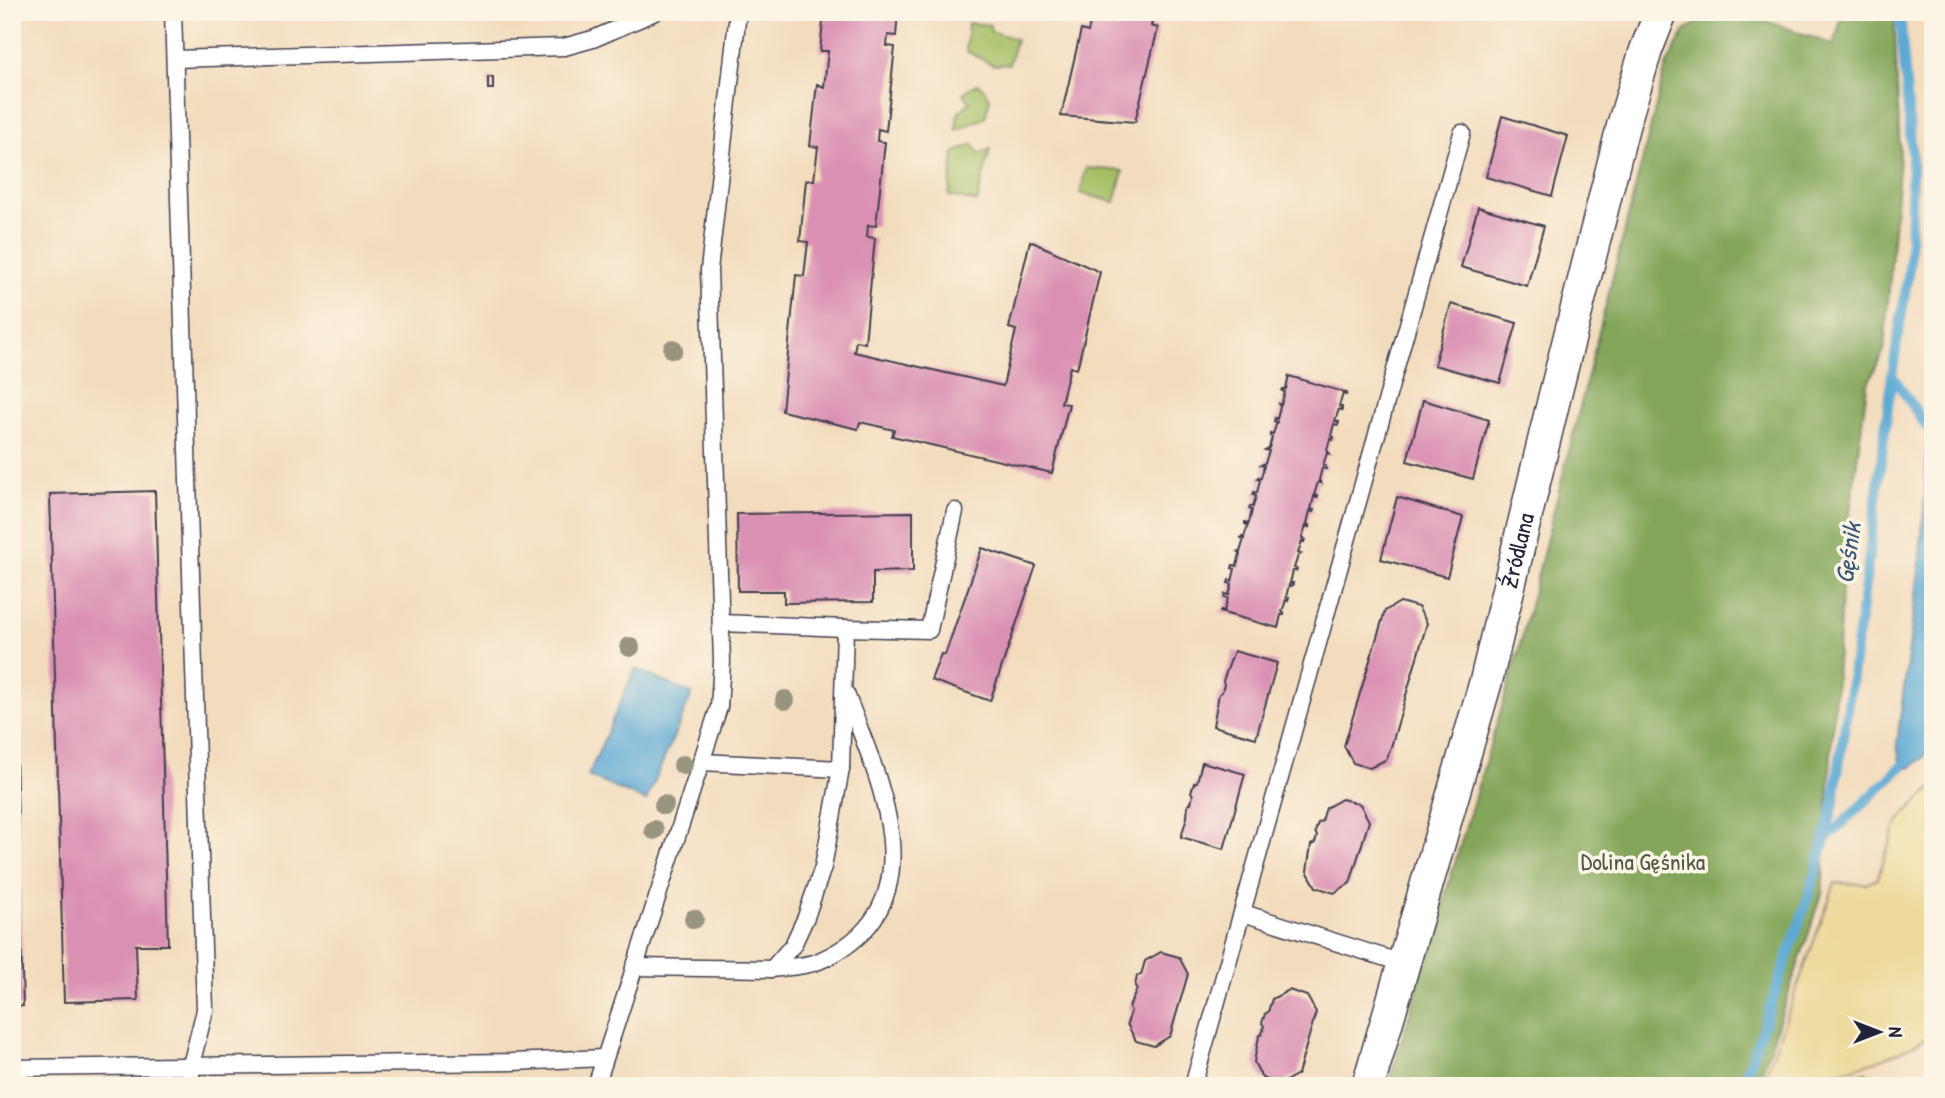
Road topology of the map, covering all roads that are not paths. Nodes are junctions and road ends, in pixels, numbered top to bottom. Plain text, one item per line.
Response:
1 (173, 12) edge
2 (655, 12) edge
3 (738, 12) edge
4 (1661, 12) edge
5 (175, 58) junction
6 (1462, 133) dead end
7 (955, 511) dead end
8 (721, 623) junction
9 (845, 628) junction
10 (843, 686) junction
11 (702, 762) junction
12 (841, 769) junction
13 (1243, 913) junction
14 (1405, 964) junction
15 (634, 967) junction
16 (772, 969) junction
17 (604, 1058) junction
18 (191, 1065) junction
19 (12, 1068) edge
20 (191, 1086) edge
21 (596, 1086) edge
22 (1193, 1086) edge
23 (1368, 1086) edge

1 - 5 lane
2 - 5 lane
3 - 8 lane
4 - 14 street, Źródlana
5 - 18 lane
6 - 13 lane
7 - 9 lane
8 - 9 lane
8 - 11 lane
9 - 10 lane
10 - 12 lane
10 - 16 lane
11 - 12 lane
11 - 15 lane
12 - 16 lane
13 - 14 lane
13 - 22 lane
14 - 23 street, Źródlana
15 - 16 lane
15 - 17 lane
17 - 18 lane
17 - 21 lane
18 - 19 lane
18 - 20 lane

